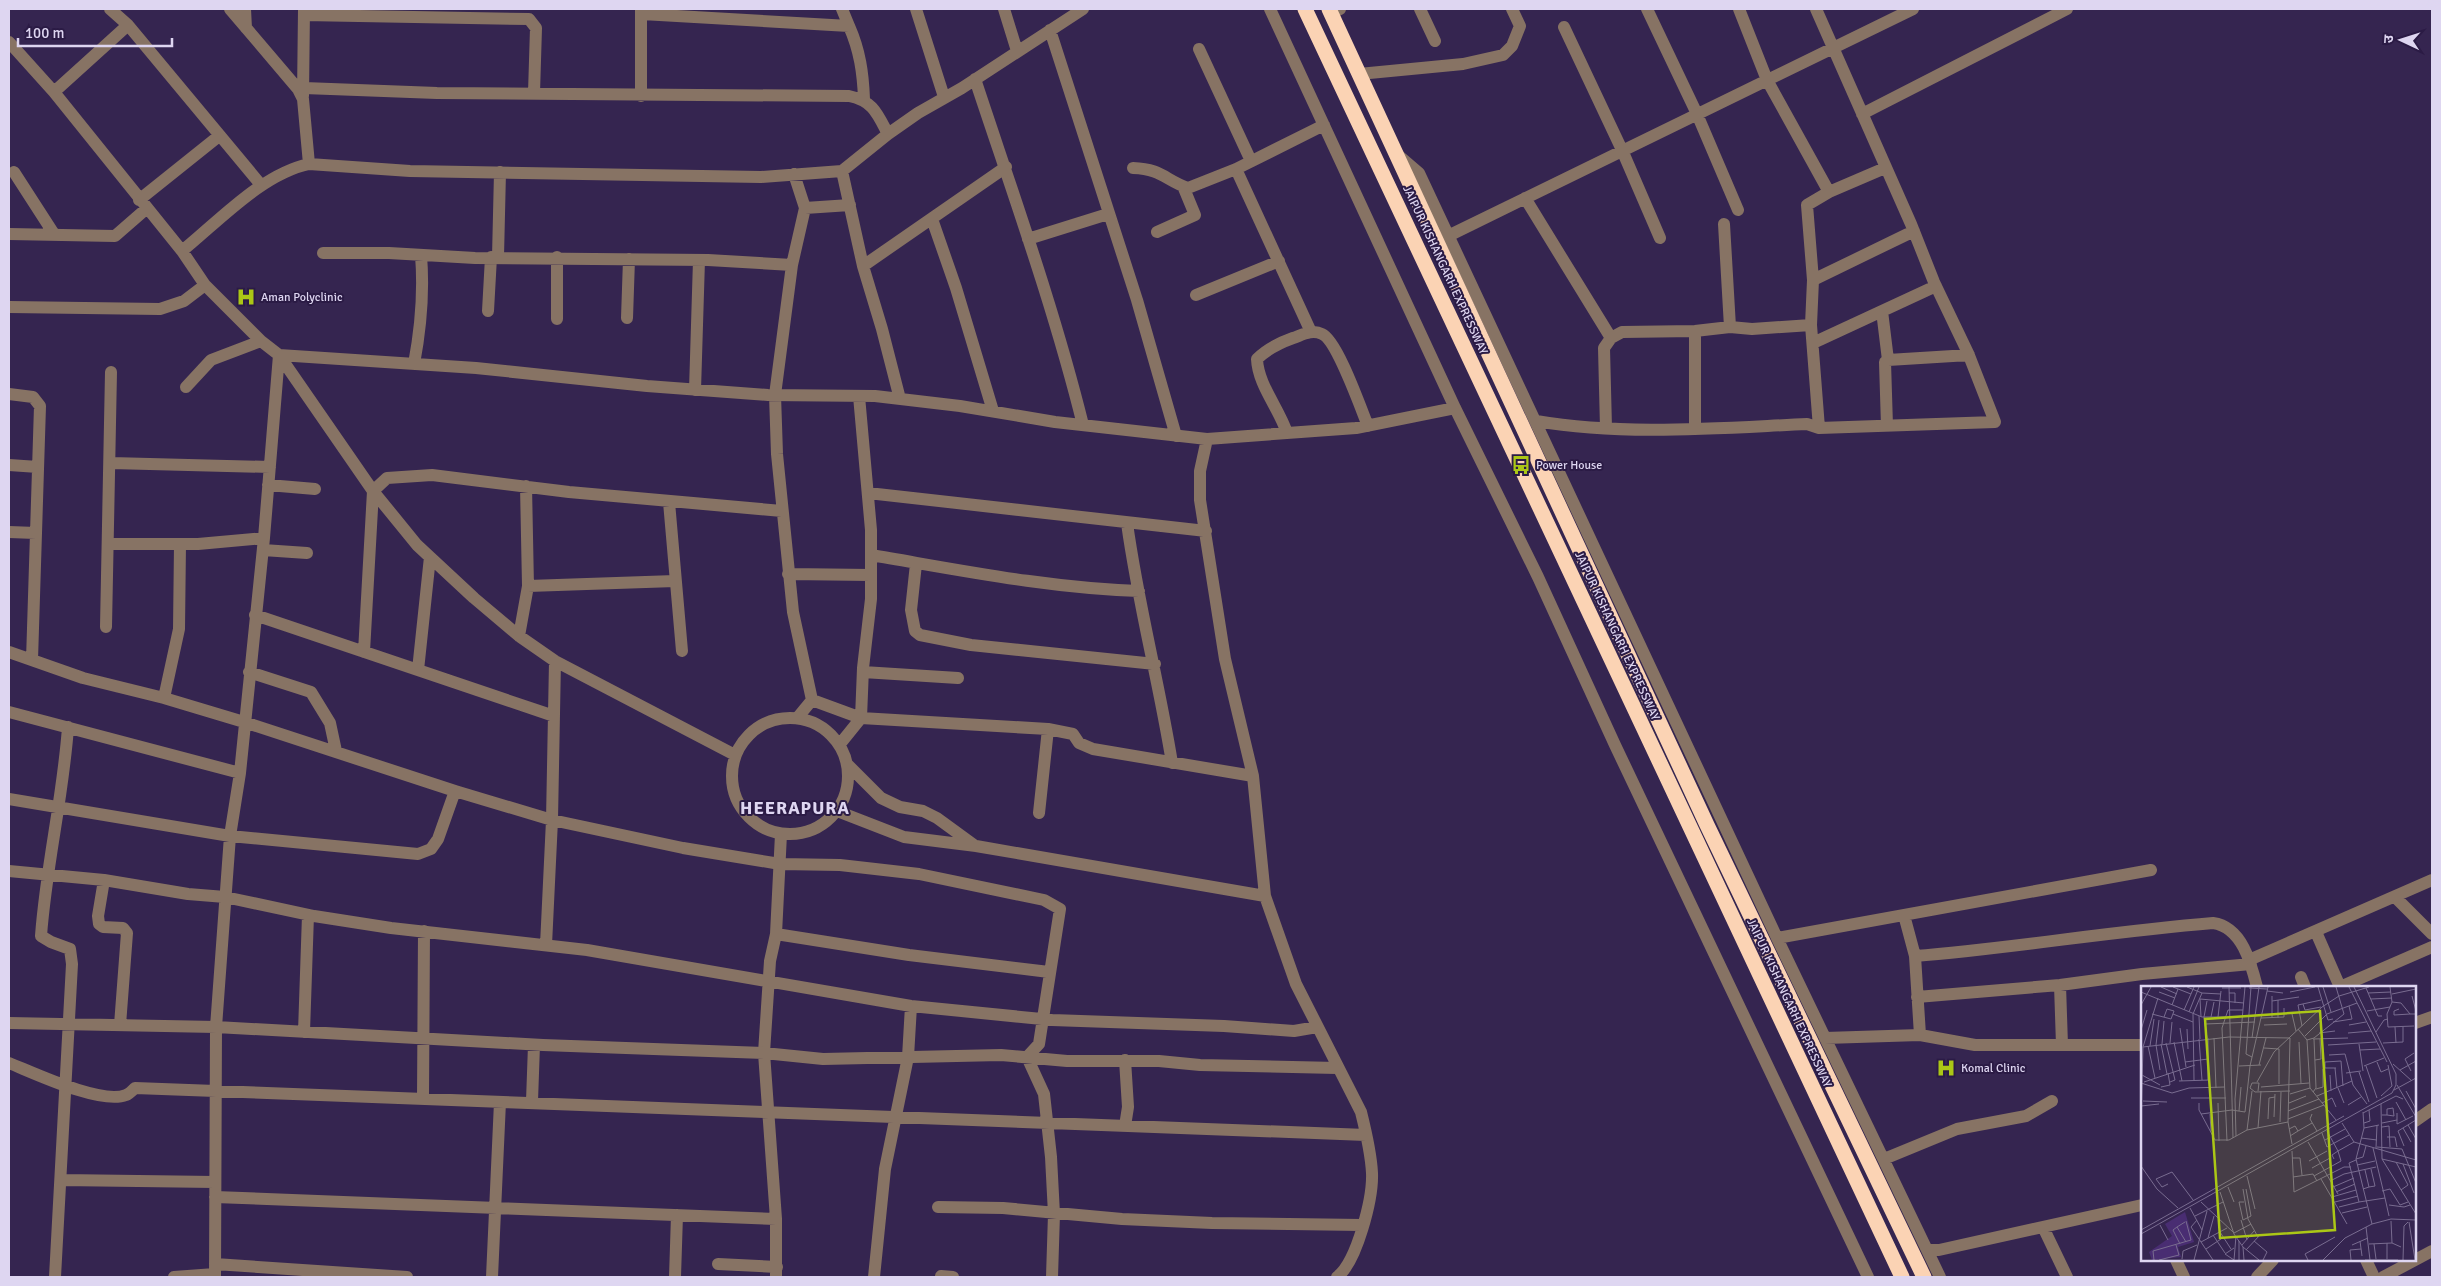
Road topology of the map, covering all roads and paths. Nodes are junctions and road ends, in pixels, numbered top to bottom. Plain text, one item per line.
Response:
1 (230, 9) edge
2 (245, 9) edge
3 (842, 9) edge
4 (916, 9) edge
5 (1004, 9) edge
6 (1083, 9) edge
7 (1270, 9) edge
8 (1305, 9) edge
9 (1420, 9) edge
10 (1512, 9) edge
11 (1647, 9) edge
12 (1739, 9) edge
13 (1816, 9) edge
14 (1913, 9) edge
15 (2067, 9) edge
16 (116, 10) edge
17 (1333, 10) edge
18 (642, 11) edge
19 (304, 12) edge
20 (709, 13) edge
21 (1895, 13) edge
22 (128, 26) junction
23 (849, 26) junction
24 (1564, 27) dead end
25 (246, 28) junction
26 (1050, 30) junction
27 (1435, 41) dead end
28 (9, 42) edge
29 (1200, 48) dead end
30 (1832, 48) junction
31 (1017, 51) junction
32 (1359, 74) junction
33 (975, 79) junction
34 (1768, 80) junction
35 (54, 92) junction
36 (304, 93) junction
37 (534, 93) junction
38 (641, 96) junction
39 (944, 97) junction
40 (864, 99) junction
41 (1697, 114) junction
42 (1862, 114) junction
43 (1324, 125) junction
44 (888, 134) junction
45 (219, 136) junction
46 (1622, 150) junction
47 (1396, 154) junction
48 (1251, 161) junction
49 (309, 164) junction
50 (1006, 167) junction
51 (1133, 168) dead end
52 (1885, 168) junction
53 (1236, 169) junction
54 (842, 171) junction
55 (14, 172) dead end
56 (500, 172) junction
57 (794, 174) junction
58 (261, 185) junction
59 (1183, 186) junction
60 (1829, 192) junction
61 (1525, 198) junction
62 (142, 205) junction
63 (850, 205) junction
64 (805, 208) junction
65 (1738, 210) dead end
66 (1108, 214) junction
67 (932, 219) junction
68 (1724, 224) dead end
69 (1914, 231) junction
70 (1157, 232) dead end
71 (9, 234) edge
72 (54, 234) junction
73 (1448, 236) junction
74 (1660, 238) dead end
75 (1028, 239) junction
76 (182, 251) junction
77 (323, 253) dead end
78 (421, 255) junction
79 (495, 257) junction
80 (557, 258) junction
81 (629, 259) junction
82 (698, 260) junction
83 (1279, 262) junction
84 (792, 264) junction
85 (863, 266) junction
86 (1813, 280) junction
87 (204, 285) junction
88 (1936, 286) junction
89 (1196, 295) dead end
90 (9, 307) edge
91 (1882, 311) junction
92 (488, 312) dead end
93 (627, 318) dead end
94 (557, 319) dead end
95 (1811, 325) junction
96 (1730, 328) junction
97 (1695, 331) junction
98 (1310, 332) junction
99 (1611, 338) junction
100 (261, 341) junction
101 (1812, 343) junction
102 (1969, 354) junction
103 (279, 356) junction
104 (1888, 360) junction
105 (414, 364) junction
106 (111, 372) dead end
107 (186, 387) dead end
108 (695, 390) junction
109 (9, 394) edge
110 (775, 395) junction
111 (859, 396) junction
112 (900, 399) junction
113 (1455, 408) junction
114 (993, 411) junction
115 (1536, 421) junction
116 (1083, 425) junction
117 (1368, 426) junction
118 (1887, 426) junction
119 (1606, 428) junction
120 (1819, 428) junction
121 (1695, 429) junction
122 (1287, 433) junction
123 (1176, 436) junction
124 (1207, 439) junction
125 (111, 463) junction
126 (9, 466) edge
127 (38, 467) junction
128 (270, 467) junction
129 (268, 485) junction
130 (526, 486) junction
131 (315, 489) dead end
132 (373, 491) junction
133 (868, 493) junction
134 (669, 502) junction
135 (782, 510) junction
136 (1127, 524) junction
137 (1206, 531) junction
138 (9, 532) edge
139 (36, 533) junction
140 (108, 544) junction
141 (180, 544) junction
142 (263, 544) junction
143 (307, 553) dead end
144 (871, 555) junction
145 (430, 557) junction
146 (916, 564) junction
147 (788, 574) junction
148 (871, 576) junction
149 (675, 580) junction
150 (528, 586) junction
151 (1139, 591) junction
152 (256, 615) junction
153 (106, 627) dead end
154 (519, 636) junction
155 (682, 651) dead end
156 (9, 652) edge
157 (364, 652) junction
158 (32, 660) junction
159 (556, 660) junction
160 (1155, 664) junction
161 (418, 670) junction
162 (249, 672) junction
163 (863, 672) junction
164 (958, 678) dead end
165 (164, 698) junction
166 (812, 700) junction
167 (9, 712) edge
168 (554, 716) junction
169 (798, 717) junction
170 (861, 718) junction
171 (244, 722) junction
172 (68, 727) junction
173 (1048, 729) junction
174 (840, 744) junction
175 (336, 751) junction
176 (735, 755) junction
177 (1172, 762) junction
178 (848, 765) junction
179 (240, 772) junction
180 (1253, 776) junction
181 (455, 791) junction
182 (9, 799) edge
183 (60, 808) junction
184 (837, 811) junction
185 (1039, 813) dead end
186 (552, 820) junction
187 (781, 834) junction
188 (230, 836) junction
189 (976, 846) junction
190 (780, 864) junction
191 (2151, 870) dead end
192 (9, 871) edge
193 (49, 875) junction
194 (104, 880) junction
195 (2432, 880) edge
196 (1265, 896) junction
197 (225, 897) junction
198 (2396, 898) junction
199 (308, 915) junction
200 (1904, 915) junction
201 (424, 931) junction
202 (2316, 932) junction
203 (776, 934) junction
204 (2432, 934) edge
205 (1777, 938) junction
206 (546, 945) junction
207 (2432, 947) edge
208 (1915, 956) junction
209 (2250, 962) junction
210 (1049, 972) junction
211 (770, 981) junction
212 (2060, 985) junction
213 (2257, 986) edge
214 (2340, 986) edge
215 (2342, 986) edge
216 (1917, 996) junction
217 (911, 1006) junction
218 (2432, 1017) edge
219 (1041, 1019) junction
220 (9, 1023) edge
221 (2416, 1023) edge
222 (70, 1024) junction
223 (120, 1025) junction
224 (216, 1027) junction
225 (1317, 1027) junction
226 (304, 1032) junction
227 (1920, 1035) junction
228 (1825, 1038) junction
229 (423, 1039) junction
230 (534, 1045) junction
231 (2062, 1045) junction
232 (2141, 1045) edge
233 (764, 1053) junction
234 (908, 1057) junction
235 (1027, 1057) junction
236 (1126, 1060) junction
237 (9, 1063) edge
238 (1337, 1068) junction
239 (66, 1086) junction
240 (216, 1091) junction
241 (423, 1099) junction
242 (532, 1101) junction
243 (2052, 1101) dead end
244 (500, 1102) junction
245 (2432, 1109) edge
246 (767, 1112) junction
247 (894, 1117) junction
248 (2416, 1120) edge
249 (1047, 1122) junction
250 (1125, 1126) junction
251 (1366, 1135) junction
252 (1884, 1159) junction
253 (61, 1180) junction
254 (215, 1182) junction
255 (215, 1197) junction
256 (2141, 1205) edge
257 (938, 1207) dead end
258 (495, 1208) junction
259 (1054, 1214) junction
260 (677, 1215) junction
261 (776, 1219) junction
262 (1362, 1225) junction
263 (2043, 1227) junction
264 (1927, 1250) junction
265 (2432, 1251) edge
266 (2416, 1259) edge
267 (2176, 1261) edge
268 (2272, 1261) edge
269 (2366, 1261) edge
270 (2413, 1261) edge
271 (718, 1264) dead end
272 (215, 1272) edge
273 (776, 1272) edge
274 (320, 1274) edge
275 (382, 1276) edge
276 (55, 1277) edge
277 (174, 1277) edge
278 (407, 1277) edge
279 (492, 1277) edge
280 (675, 1277) edge
281 (874, 1277) edge
282 (1052, 1277) edge
283 (1337, 1277) edge
284 (1868, 1277) edge
285 (1902, 1277) edge
286 (1924, 1277) edge
287 (1940, 1277) edge
288 (2067, 1277) edge
289 (2184, 1277) edge
290 (2257, 1277) edge
291 (2374, 1277) edge
292 (2383, 1277) edge

1 - 25 street
2 - 25 street
3 - 23 street
4 - 39 street
5 - 31 street
6 - 26 street
7 - 43 street
8 - 285 highway, JAIPUR KISHANGARH EXPRESSWAY
9 - 27 street
10 - 32 street
11 - 41 street
12 - 34 street
13 - 30 street
14 - 21 street
15 - 42 street
16 - 22 street
17 - 32 highway, JAIPUR KISHANGARH EXPRESSWAY
18 - 20 street
18 - 38 street
19 - 36 street
19 - 37 street
20 - 23 street
21 - 30 street
22 - 35 street
22 - 45 street
23 - 40 street
24 - 46 street
25 - 36 street
26 - 31 street
26 - 66 street
28 - 35 street
29 - 48 street
30 - 34 street
30 - 42 street
31 - 33 street
32 - 47 highway, JAIPUR KISHANGARH EXPRESSWAY
33 - 39 street
33 - 50 street
34 - 41 street
34 - 60 street
35 - 62 street
36 - 37 street
36 - 49 street
37 - 38 street
38 - 40 street
39 - 44 street
40 - 44 street
41 - 46 street
41 - 65 street
42 - 52 street
43 - 48 street
43 - 113 street
44 - 54 street
45 - 58 street
45 - 62 street
46 - 61 street
46 - 74 street
47 - 73 street
47 - 286 highway, JAIPUR KISHANGARH EXPRESSWAY
48 - 53 street
49 - 56 street
49 - 58 street
50 - 67 street
50 - 75 street
51 - 59 street
52 - 60 street
52 - 69 street
53 - 59 street
53 - 83 street
54 - 57 street
54 - 63 street
55 - 72 street
56 - 57 street
56 - 79 street
57 - 64 street
58 - 76 street
59 - 70 street
60 - 86 street
61 - 73 street
61 - 99 street
62 - 72 street
62 - 76 street
63 - 64 street
63 - 85 street
64 - 84 street
66 - 75 street
66 - 123 street
67 - 85 street
67 - 114 street
68 - 96 street
69 - 86 street
69 - 88 street
71 - 72 street
73 - 115 street
75 - 116 street
76 - 87 street
77 - 78 street
78 - 79 street
78 - 105 street
79 - 80 street
79 - 92 street
80 - 81 street
80 - 94 street
81 - 82 street
81 - 93 street
82 - 84 street
82 - 108 street
83 - 89 street
83 - 98 street
84 - 110 street
85 - 112 street
86 - 95 street
87 - 90 street
87 - 100 street
88 - 91 street
88 - 102 street
91 - 101 street
91 - 104 street
95 - 96 street
95 - 101 street
96 - 97 street
97 - 99 street
97 - 121 street
98 - 117 street
98 - 122 street
99 - 119 street
100 - 103 street
100 - 107 street
101 - 120 street
102 - 104 street
102 - 118 street
103 - 105 street
103 - 128 street
103 - 132 street
104 - 118 street
105 - 108 street
106 - 125 street
108 - 110 street
109 - 127 street
110 - 111 street
110 - 135 street
111 - 112 street
111 - 133 street
112 - 114 street
113 - 117 street
113 - 284 street
114 - 116 street
115 - 119 street
115 - 205 street
116 - 123 street
117 - 122 street
118 - 120 street
119 - 121 street
120 - 121 street
122 - 124 street
123 - 124 street
124 - 137 street
125 - 128 street
125 - 140 street
126 - 127 street
127 - 139 street
128 - 129 street
129 - 131 street
129 - 142 street
130 - 132 street
130 - 134 street
130 - 150 street
132 - 145 street
132 - 157 street
133 - 136 street
133 - 144 street
134 - 135 street
134 - 149 street
135 - 147 street
136 - 137 street
136 - 151 street
137 - 180 street
138 - 139 street
139 - 158 street
140 - 141 street
140 - 153 street
141 - 142 street
141 - 165 street
142 - 143 street
142 - 152 street
144 - 146 street
144 - 148 street
145 - 154 street
145 - 161 street
146 - 151 street
146 - 160 street
147 - 148 street
147 - 166 street
148 - 163 street
149 - 150 street
149 - 155 street
150 - 154 street
151 - 160 street
152 - 157 street
152 - 162 street
154 - 159 street
156 - 158 street
157 - 161 street
158 - 165 street
159 - 168 street
159 - 176 street
160 - 177 street
161 - 168 street
162 - 171 street
162 - 175 street
163 - 164 street
163 - 170 street
165 - 171 street
166 - 169 street
166 - 170 street
167 - 172 street
168 - 186 street
169 - 174 street
169 - 176 street
170 - 173 street
170 - 174 street
171 - 175 street
171 - 179 street
172 - 179 street
172 - 183 street
173 - 177 street
173 - 185 street
174 - 178 street
175 - 181 street
176 - 187 street
177 - 180 street
178 - 184 street
178 - 189 street
179 - 188 street
180 - 196 street
181 - 186 street
181 - 188 street
182 - 183 street
183 - 188 street
183 - 193 street
184 - 187 street
184 - 189 street
186 - 190 street
186 - 206 street
187 - 190 street
188 - 197 street
189 - 196 street
190 - 203 street
190 - 210 street
191 - 200 street
192 - 193 street
193 - 194 street
193 - 222 street
194 - 197 street
194 - 223 street
195 - 198 street
196 - 225 street
197 - 199 street
197 - 224 street
198 - 202 street
198 - 204 street
199 - 201 street
199 - 226 street
200 - 205 street
200 - 208 street
201 - 206 street
201 - 229 street
202 - 209 street
202 - 214 street
203 - 210 street
203 - 211 street
205 - 228 street
206 - 211 street
207 - 215 street
208 - 209 street
208 - 216 street
209 - 212 street
209 - 213 street
210 - 219 street
211 - 217 street
211 - 233 street
212 - 216 street
212 - 231 street
216 - 227 street
217 - 219 street
217 - 234 street
218 - 221 street
219 - 225 street
219 - 235 street
220 - 222 street
222 - 223 street
222 - 239 street
223 - 224 street
224 - 226 street
224 - 240 street
225 - 238 street
226 - 229 street
227 - 228 street
227 - 231 street
228 - 252 street
229 - 230 street
229 - 241 street
230 - 233 street
230 - 242 street
231 - 232 street
233 - 234 street
233 - 246 street
234 - 235 street
234 - 247 street
235 - 236 street
235 - 249 street
236 - 238 street
236 - 250 street
237 - 239 street
238 - 251 street
239 - 240 street
239 - 253 street
240 - 241 street
240 - 254 street
241 - 244 street
242 - 244 street
242 - 246 street
243 - 252 street
244 - 258 street
245 - 248 street
246 - 247 street
246 - 261 street
247 - 249 street
247 - 281 street
249 - 250 street
249 - 259 street
250 - 251 street
251 - 262 street
252 - 264 street
253 - 254 street
253 - 276 street
254 - 255 street
255 - 258 street
255 - 272 street
256 - 263 street
257 - 259 street
258 - 260 street
258 - 279 street
259 - 262 street
259 - 282 street
260 - 261 street
260 - 280 street
261 - 273 street
262 - 283 street
263 - 264 street
263 - 288 street
264 - 287 street
265 - 266 street
267 - 289 street
268 - 290 street
269 - 291 street
270 - 292 street
271 - 273 street
272 - 274 street
272 - 277 street
274 - 275 street
275 - 278 street

